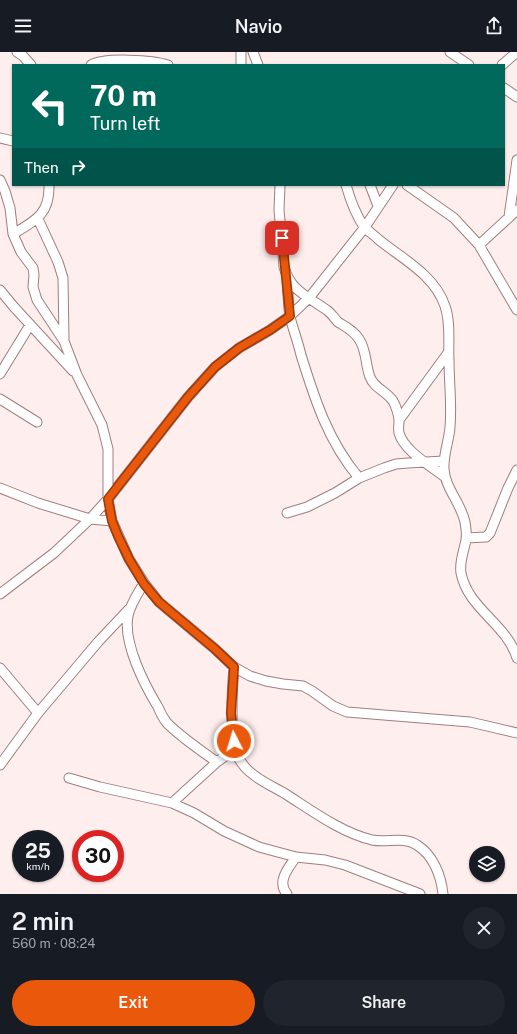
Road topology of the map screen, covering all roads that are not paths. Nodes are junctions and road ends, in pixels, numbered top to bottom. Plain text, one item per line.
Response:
1 (17, 52) edge
2 (241, 52) edge
3 (254, 52) edge
4 (450, 52) edge
5 (517, 52) edge
6 (30, 64) edge
7 (93, 64) edge
8 (165, 64) edge
9 (241, 64) edge
10 (258, 64) edge
11 (468, 64) edge
12 (503, 64) edge
13 (505, 89) edge
14 (517, 97) edge
15 (0, 138) edge
16 (12, 141) edge
17 (517, 160) edge
18 (0, 180) edge
19 (49, 186) edge
20 (280, 186) edge
21 (346, 186) edge
22 (370, 186) edge
23 (392, 186) edge
24 (408, 186) edge
25 (3, 193) edge
26 (378, 206) junction
27 (517, 210) edge
28 (509, 217) junction
29 (38, 219) junction
30 (365, 227) junction
31 (13, 234) junction
32 (479, 245) junction
33 (286, 276) junction
34 (0, 290) edge
35 (309, 298) junction
36 (517, 310) edge
37 (290, 316) junction
38 (30, 325) junction
39 (64, 341) junction
40 (448, 353) junction
41 (0, 374) edge
42 (77, 375) junction
43 (0, 399) edge
44 (399, 420) junction
45 (37, 422) dead end
46 (444, 461) junction
47 (426, 462) junction
48 (517, 470) edge
49 (445, 477) junction
50 (359, 478) junction
51 (0, 488) edge
52 (108, 499) junction
53 (287, 513) dead end
54 (90, 519) junction
55 (112, 521) junction
56 (466, 538) junction
57 (144, 584) junction
58 (0, 594) edge
59 (130, 608) junction
60 (517, 658) edge
61 (234, 667) junction
62 (0, 668) edge
63 (38, 713) junction
64 (517, 733) edge
65 (235, 749) junction
66 (217, 762) junction
67 (0, 765) edge
68 (69, 778) dead end
69 (172, 803) junction
70 (296, 856) junction
71 (287, 894) edge
72 (420, 894) edge
73 (443, 894) edge

1 - 6 street
2 - 9 street
3 - 10 street
4 - 11 street
5 - 12 street
7 - 8 street
13 - 14 street
15 - 16 street
17 - 28 street
18 - 25 street
19 - 29 street
20 - 33 street
21 - 30 street
22 - 26 street
23 - 26 street
24 - 32 street
25 - 31 street
26 - 30 street
27 - 28 street
28 - 32 street
29 - 31 street
29 - 39 street
30 - 35 street
30 - 40 street
31 - 39 street
32 - 36 street
33 - 35 street
33 - 37 street
34 - 38 street
35 - 37 street
35 - 44 street
37 - 50 street
37 - 52 street
38 - 41 street
38 - 42 street
39 - 42 street
40 - 44 street
40 - 46 street
42 - 52 street
43 - 45 street
44 - 47 street
46 - 47 street
46 - 49 street
47 - 49 street
47 - 50 street
48 - 56 street
49 - 56 street
50 - 53 street
51 - 54 street
52 - 54 street
52 - 55 street
54 - 55 street
54 - 58 street
55 - 57 street
56 - 60 street
57 - 59 street
57 - 61 street
59 - 63 street
59 - 66 street
61 - 64 street
61 - 65 street
62 - 63 street
63 - 67 street
65 - 66 street
65 - 73 street
66 - 69 street
68 - 69 street
69 - 70 street
70 - 71 street
70 - 72 street

